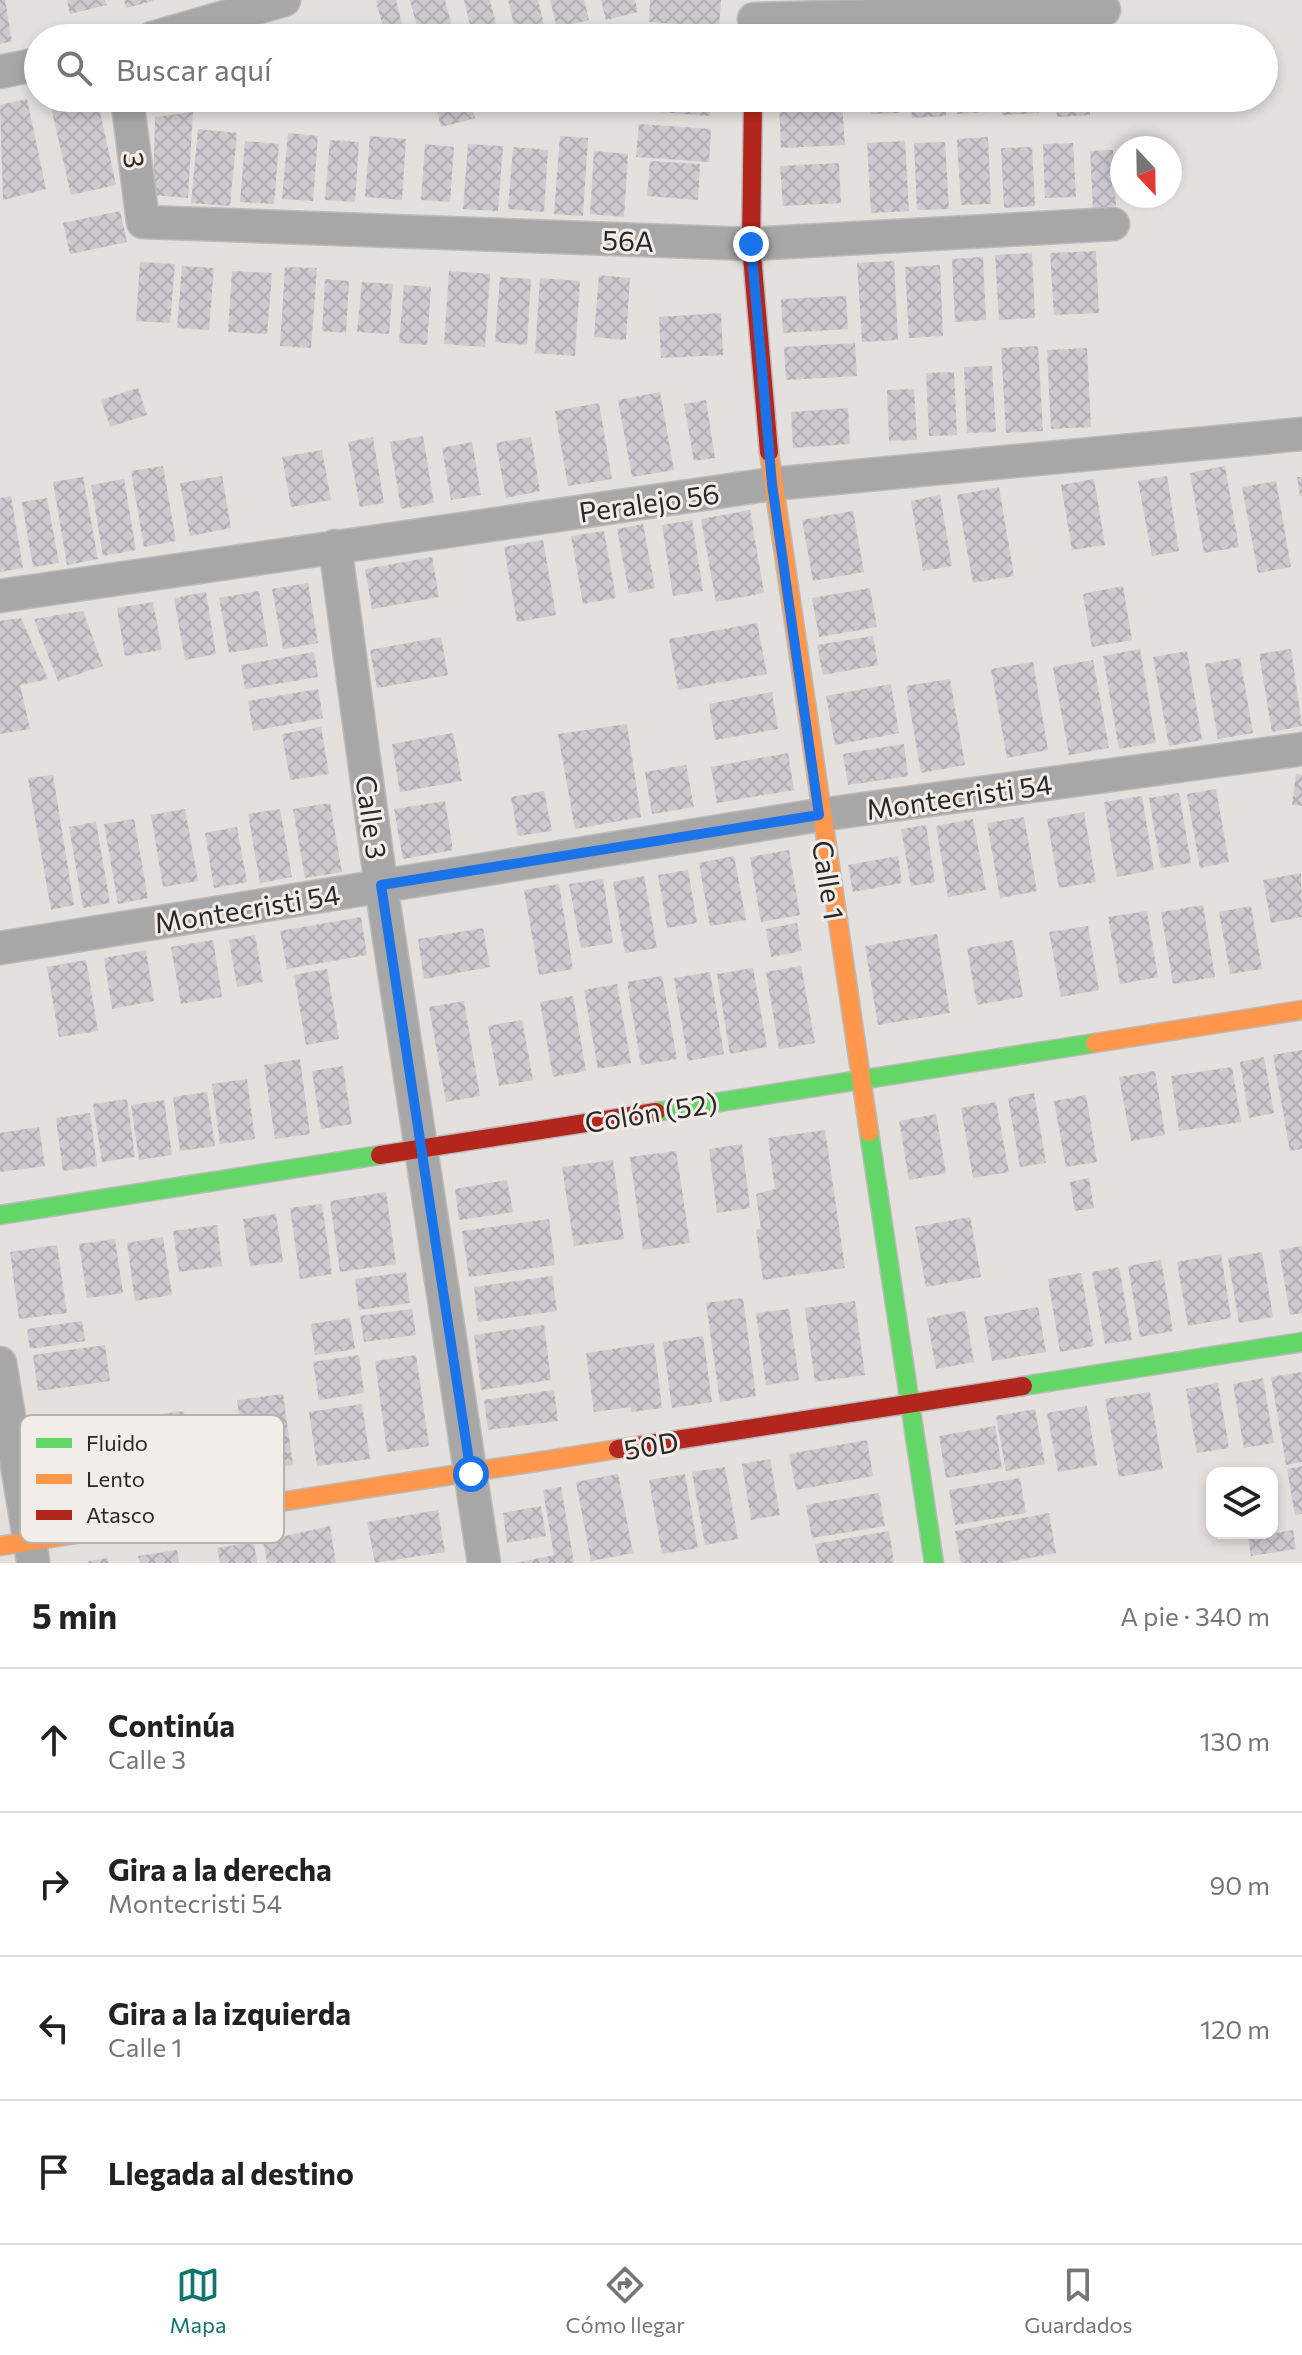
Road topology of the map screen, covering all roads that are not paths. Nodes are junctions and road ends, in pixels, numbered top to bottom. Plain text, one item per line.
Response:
1 (284, 0) edge
2 (1104, 10) dead end
3 (754, 19) edge
4 (201, 24) edge
5 (24, 67) edge
6 (0, 72) edge
7 (129, 112) edge
8 (753, 112) edge
9 (143, 222) joint
10 (1113, 224) dead end
11 (751, 244) junction
12 (1302, 434) edge
13 (772, 484) junction
14 (335, 546) junction
15 (0, 596) edge
16 (1302, 749) edge
17 (819, 815) junction
18 (381, 885) junction
19 (0, 948) edge
20 (1302, 1010) edge
21 (860, 1078) junction
22 (421, 1148) junction
23 (0, 1215) edge
24 (1302, 1342) edge
25 (0, 1363) edge
26 (909, 1404) junction
27 (471, 1474) junction
28 (284, 1506) edge
29 (20, 1542) edge
30 (68, 1543) edge
31 (21, 1551) edge
32 (484, 1563) edge
33 (934, 1563) edge

1 - 4 street
2 - 3 street
5 - 6 street
7 - 9 street, 3
8 - 11 street, Calle 1
9 - 11 street, 56A
10 - 11 street, 56A
11 - 13 street, Calle 1
12 - 13 street, Peralejo 56
13 - 14 street, Peralejo 56
13 - 17 street, Calle 1
14 - 15 street, Peralejo 56
14 - 18 street, Calle 3
16 - 17 street, Montecristi 54
17 - 18 street, Montecristi 54
17 - 21 street, Calle 1
18 - 19 street, Montecristi 54
18 - 22 street, Calle 3
20 - 21 street, Colón (52)
21 - 22 street, Colón (52)
21 - 26 street, Calle 1
22 - 23 street, Colón (52)
22 - 27 street, Calle 3
24 - 26 street, 50D
25 - 29 street
26 - 27 street, 50D
26 - 33 street, Calle 1
27 - 28 street, 50D
27 - 32 street, Calle 3
30 - 31 street, 50D

